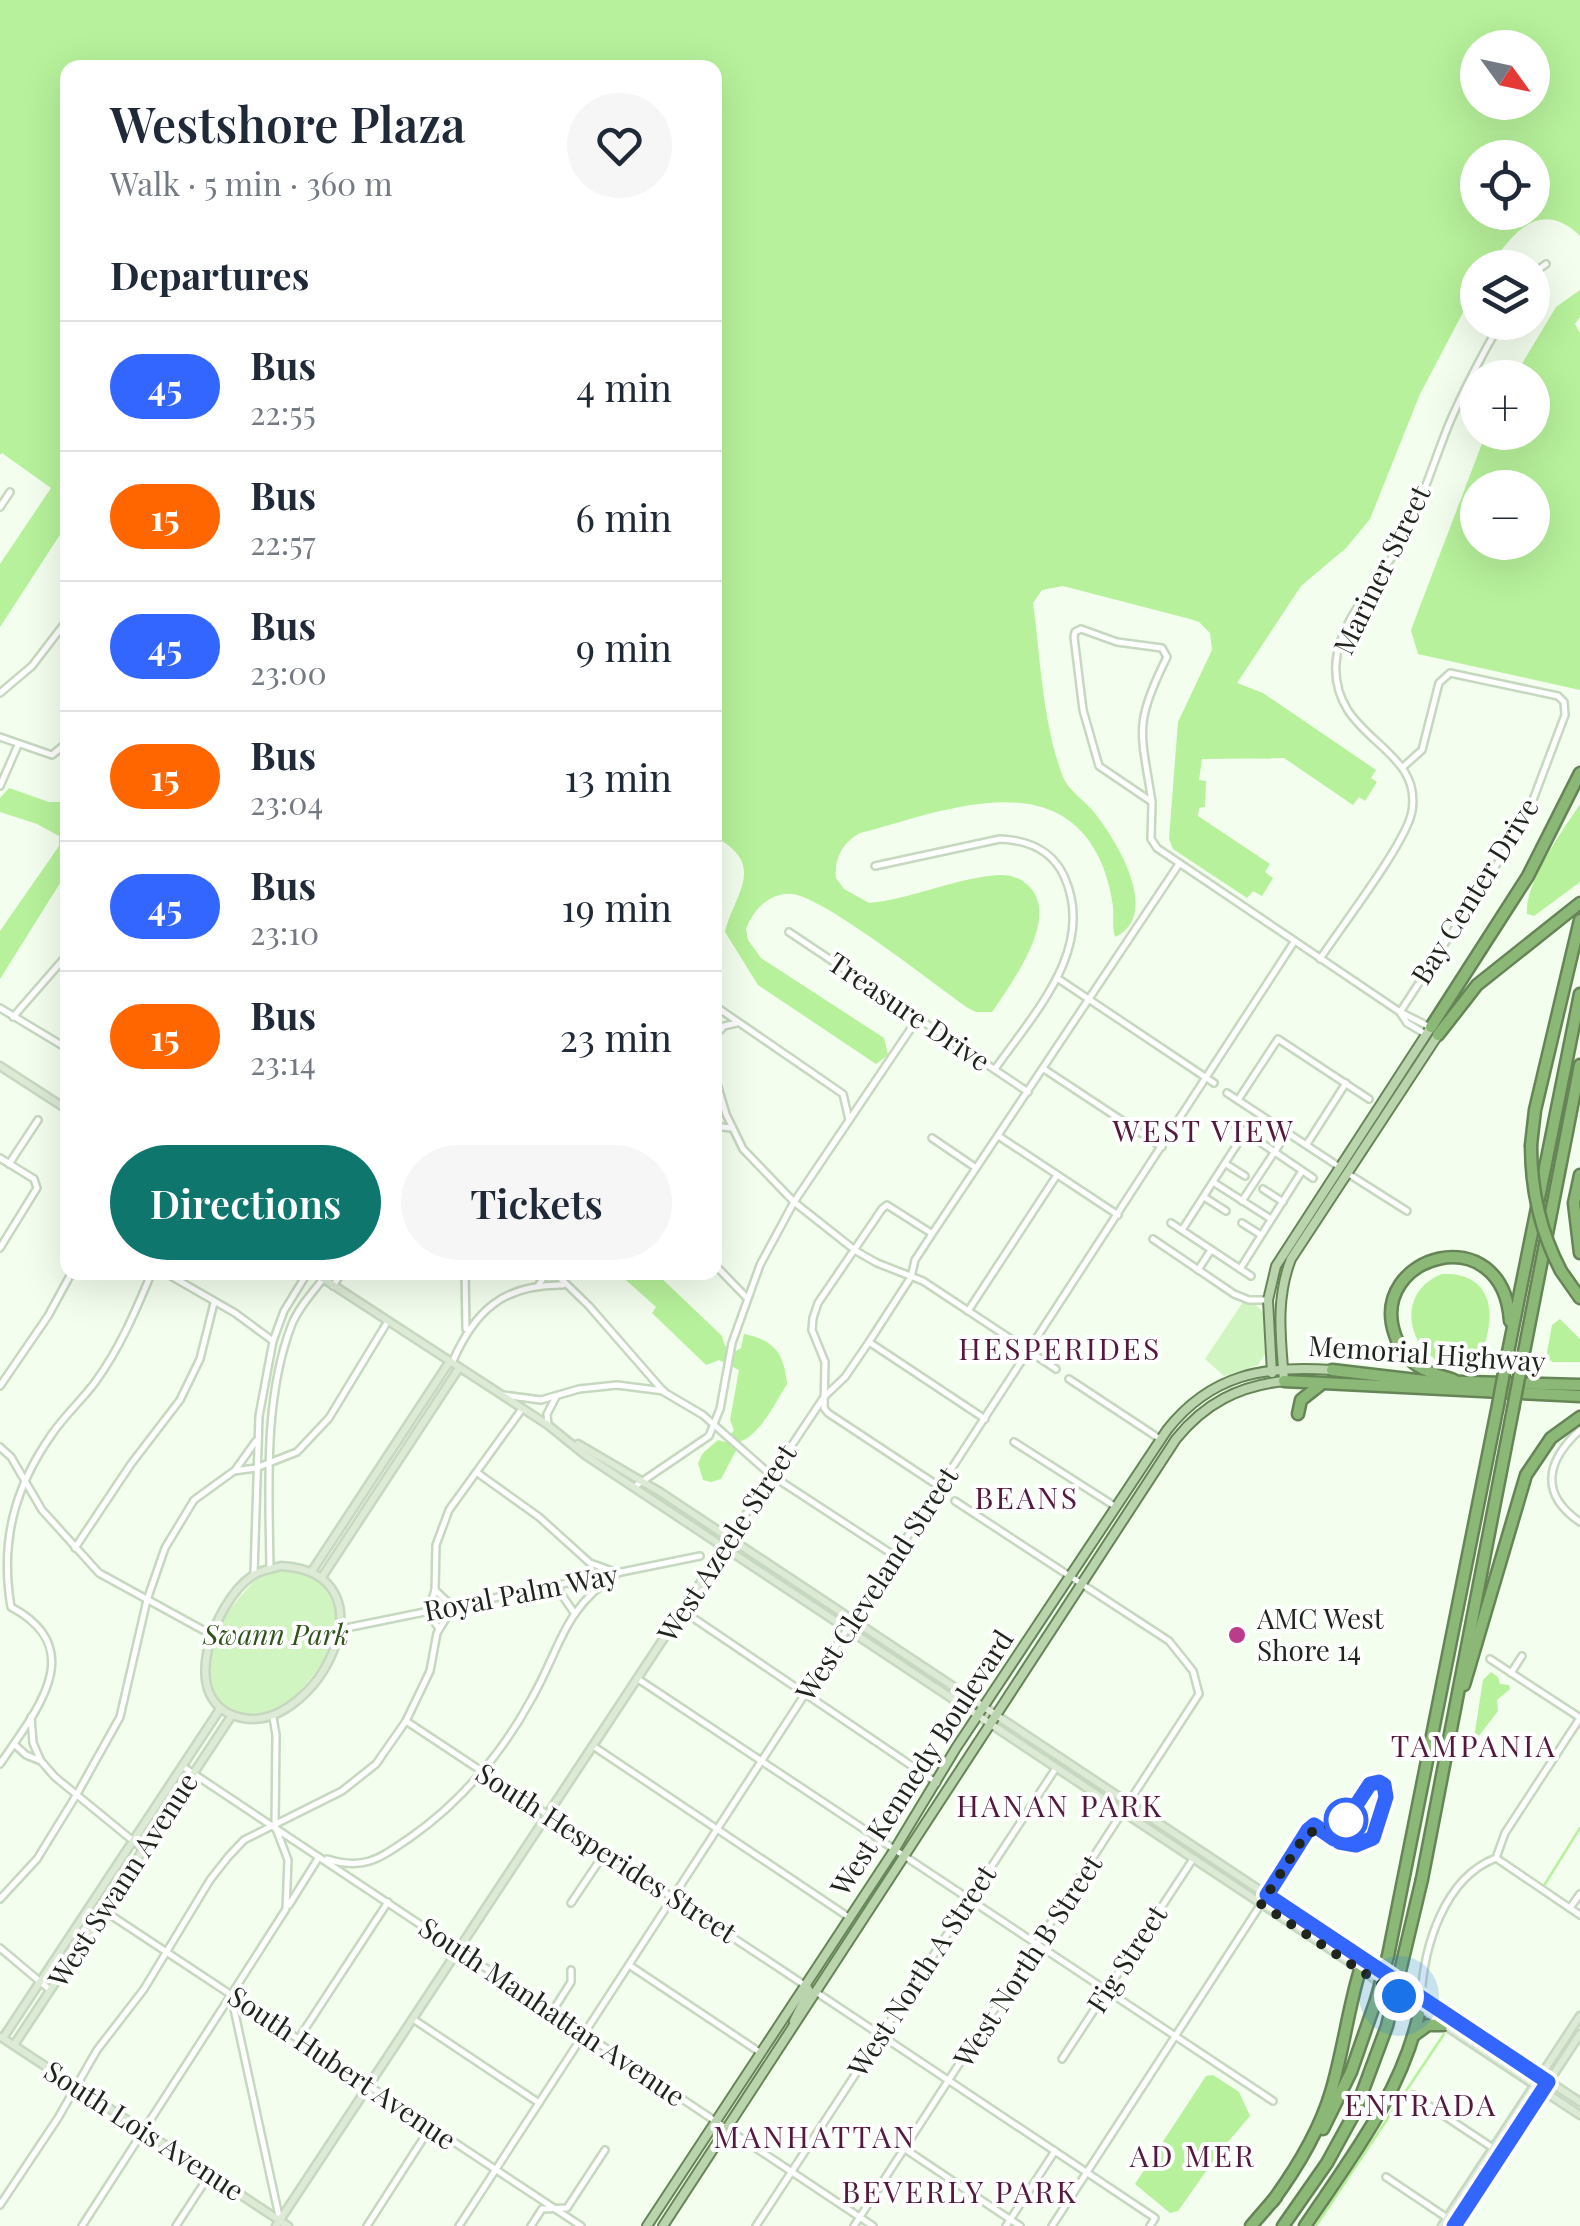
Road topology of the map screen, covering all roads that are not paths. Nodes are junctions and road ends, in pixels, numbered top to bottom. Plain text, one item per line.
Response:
1 (1492, 340) edge
2 (10, 492) dead end
3 (0, 507) edge
4 (60, 629) edge
5 (0, 693) edge
6 (0, 737) edge
7 (18, 745) junction
8 (60, 748) edge
9 (1403, 767) junction
10 (1580, 773) edge
11 (0, 786) edge
12 (1152, 802) junction
13 (1179, 864) junction
14 (875, 866) dead end
15 (1580, 903) edge
16 (1580, 920) edge
17 (789, 932) dead end
18 (1294, 942) junction
19 (1320, 959) junction
20 (60, 963) edge
21 (1057, 978) junction
22 (1580, 994) edge
23 (1089, 1000) junction
24 (0, 1008) edge
25 (722, 1011) edge
26 (1400, 1012) junction
27 (13, 1017) junction
28 (918, 1018) junction
29 (738, 1023) junction
30 (722, 1028) edge
31 (1431, 1032) junction
32 (60, 1044) edge
33 (1580, 1065) edge
34 (0, 1066) edge
35 (1044, 1069) junction
36 (996, 1070) junction
37 (1207, 1079) junction
38 (1214, 1083) dead end
39 (1346, 1083) junction
40 (1028, 1092) junction
41 (1228, 1093) dead end
42 (722, 1097) edge
43 (1369, 1099) dead end
44 (1238, 1100) junction
45 (60, 1105) edge
46 (38, 1120) dead end
47 (848, 1120) junction
48 (1235, 1125) dead end
49 (722, 1127) edge
50 (733, 1129) junction
51 (1246, 1132) junction
52 (1287, 1132) junction
53 (998, 1136) junction
54 (932, 1138) dead end
55 (1306, 1145) junction
56 (1162, 1147) junction
57 (1274, 1151) junction
58 (0, 1158) edge
59 (1225, 1163) junction
60 (10, 1164) junction
61 (1338, 1166) junction
62 (976, 1168) junction
63 (1302, 1171) junction
64 (1348, 1172) junction
65 (1057, 1175) junction
66 (1245, 1176) dead end
67 (1314, 1178) dead end
68 (1579, 1181) edge
69 (1213, 1182) junction
70 (1263, 1189) dead end
71 (1204, 1196) junction
72 (1242, 1201) junction
73 (794, 1202) junction
74 (1283, 1202) junction
75 (1226, 1210) dead end
76 (1580, 1210) edge
77 (1407, 1211) dead end
78 (1118, 1215) junction
79 (1272, 1220) junction
80 (1171, 1223) dead end
81 (1242, 1224) dead end
82 (1182, 1230) junction
83 (932, 1234) junction
84 (1261, 1235) junction
85 (1153, 1239) dead end
86 (0, 1248) edge
87 (856, 1250) junction
88 (1211, 1250) junction
89 (1580, 1252) edge
90 (1240, 1269) junction
91 (1198, 1270) junction
92 (722, 1272) edge
93 (1251, 1276) dead end
94 (911, 1277) junction
95 (68, 1280) edge
96 (149, 1280) edge
97 (177, 1280) edge
98 (305, 1280) edge
99 (322, 1280) edge
100 (324, 1280) edge
101 (337, 1280) edge
102 (465, 1280) edge
103 (543, 1280) edge
104 (559, 1280) edge
105 (565, 1285) junction
106 (333, 1286) junction
107 (538, 1286) junction
108 (746, 1297) junction
109 (1580, 1298) edge
110 (1268, 1300) junction
111 (214, 1302) junction
112 (968, 1311) junction
113 (388, 1321) junction
114 (466, 1332) junction
115 (273, 1340) junction
116 (869, 1342) junction
117 (1028, 1351) junction
118 (1506, 1363) junction
119 (454, 1364) junction
120 (1283, 1367) junction
121 (826, 1368) junction
122 (1272, 1368) junction
123 (1056, 1369) dead end
124 (1332, 1370) joint
125 (848, 1372) junction
126 (1069, 1378) dead end
127 (1454, 1380) junction
128 (1278, 1382) junction
129 (1224, 1384) junction
130 (1321, 1384) junction
131 (1580, 1385) edge
132 (0, 1386) edge
133 (664, 1392) junction
134 (500, 1395) junction
135 (1580, 1396) edge
136 (556, 1397) junction
137 (824, 1397) junction
138 (522, 1409) junction
139 (1204, 1410) junction
140 (1298, 1414) dead end
141 (1580, 1416) edge
142 (984, 1419) junction
143 (548, 1425) junction
144 (714, 1426) junction
145 (1580, 1430) edge
146 (258, 1439) junction
147 (1160, 1439) junction
148 (572, 1441) junction
149 (1014, 1442) dead end
150 (0, 1447) edge
151 (1161, 1461) junction
152 (269, 1464) junction
153 (256, 1468) junction
154 (234, 1471) junction
155 (478, 1474) junction
156 (771, 1474) junction
157 (25, 1482) junction
158 (643, 1482) junction
159 (634, 1487) junction
160 (940, 1487) junction
161 (955, 1501) dead end
162 (1116, 1507) junction
163 (1126, 1514) junction
164 (1580, 1522) edge
165 (730, 1538) junction
166 (724, 1547) junction
167 (75, 1548) junction
168 (700, 1556) dead end
169 (895, 1556) junction
170 (270, 1569) junction
171 (312, 1571) junction
172 (618, 1573) junction
173 (254, 1574) junction
174 (1070, 1575) junction
175 (322, 1577) junction
176 (1082, 1582) junction
177 (555, 1586) junction
178 (435, 1590) junction
179 (147, 1600) junction
180 (11, 1607) junction
181 (454, 1607) junction
182 (0, 1610) edge
183 (682, 1611) junction
184 (428, 1612) junction
185 (574, 1614) junction
186 (854, 1620) junction
187 (848, 1628) junction
188 (341, 1629) junction
189 (439, 1629) junction
190 (212, 1635) junction
191 (1522, 1656) dead end
192 (1490, 1659) dead end
193 (1511, 1673) junction
194 (638, 1679) junction
195 (806, 1693) junction
196 (220, 1709) junction
197 (981, 1711) junction
198 (232, 1714) junction
199 (997, 1715) junction
200 (31, 1717) junction
201 (273, 1718) junction
202 (1580, 1718) edge
203 (1453, 1720) junction
204 (406, 1721) junction
205 (990, 1724) junction
206 (14, 1744) junction
207 (593, 1746) junction
208 (41, 1761) junction
209 (762, 1762) junction
210 (0, 1764) edge
211 (182, 1766) junction
212 (1056, 1768) junction
213 (482, 1772) junction
214 (193, 1773) junction
215 (936, 1782) junction
216 (78, 1794) junction
217 (1130, 1804) junction
218 (1124, 1813) junction
219 (549, 1814) junction
220 (275, 1826) junction
221 (717, 1830) junction
222 (1306, 1834) dead end
223 (133, 1841) junction
224 (144, 1848) junction
225 (895, 1848) junction
226 (606, 1851) junction
227 (905, 1856) junction
228 (319, 1857) junction
229 (1496, 1858) junction
230 (1193, 1859) junction
231 (1580, 1894) edge
232 (1267, 1895) junction
233 (673, 1896) junction
234 (0, 1899) edge
235 (970, 1899) junction
236 (388, 1902) junction
237 (571, 1903) dead end
238 (1261, 1904) junction
239 (286, 1908) junction
240 (1570, 1908) junction
241 (103, 1910) junction
242 (1580, 1914) edge
243 (850, 1918) junction
244 (832, 1945) junction
245 (1038, 1945) junction
246 (0, 1948) edge
247 (459, 1949) junction
248 (168, 1952) junction
249 (628, 1965) junction
250 (1376, 1966) junction
251 (571, 1970) dead end
252 (1360, 1970) junction
253 (40, 1982) junction
254 (806, 1986) junction
255 (50, 1990) junction
256 (1107, 1990) junction
257 (816, 1992) junction
258 (232, 1995) junction
259 (1420, 2003) junction
260 (552, 2012) junction
261 (1580, 2016) edge
262 (413, 2019) junction
263 (1443, 2025) junction
264 (793, 2026) junction
265 (584, 2034) junction
266 (1580, 2034) edge
267 (880, 2036) junction
268 (1175, 2036) junction
269 (1413, 2037) junction
270 (298, 2039) junction
271 (6, 2040) edge
272 (0, 2052) edge
273 (761, 2053) junction
274 (1062, 2059) dead end
275 (1540, 2076) junction
276 (949, 2081) junction
277 (1548, 2082) junction
278 (1534, 2084) junction
279 (74, 2085) junction
280 (369, 2085) junction
281 (1542, 2090) junction
282 (1413, 2096) dead end
283 (1273, 2101) dead end
284 (1580, 2102) edge
285 (538, 2103) junction
286 (1580, 2115) edge
287 (716, 2120) junction
288 (431, 2127) junction
289 (727, 2128) junction
290 (144, 2130) junction
291 (605, 2150) dead end
292 (905, 2150) junction
293 (1492, 2150) junction
294 (1055, 2151) junction
295 (1502, 2154) junction
296 (495, 2170) junction
297 (792, 2172) junction
298 (1086, 2172) junction
299 (210, 2174) junction
300 (1386, 2177) dead end
301 (1272, 2202) junction
302 (0, 2206) edge
303 (553, 2208) junction
304 (859, 2217) junction
305 (1445, 2222) edge
306 (1008, 2223) edge
307 (281, 2224) edge
308 (1456, 2225) edge
309 (82, 2226) edge
310 (176, 2226) edge
311 (367, 2226) edge
312 (458, 2226) edge
313 (530, 2226) edge
314 (581, 2226) edge
315 (647, 2226) edge
316 (663, 2226) edge
317 (756, 2226) edge
318 (854, 2226) edge
319 (873, 2226) edge
320 (1020, 2226) edge
321 (1052, 2226) edge
322 (1150, 2226) edge
323 (1251, 2226) edge
324 (1286, 2226) edge
325 (1306, 2226) edge

1 - 9 street, Mariner Street
2 - 3 street
4 - 5 street
6 - 7 street
7 - 8 street
7 - 11 street
9 - 19 street
9 - 26 street, Bay Center Drive
10 - 31 highway
12 - 12 street
12 - 13 street
13 - 18 street
13 - 23 street, West Azeele Street
14 - 21 street
15 - 31 highway
16 - 109 highway, bridge
17 - 28 street, Treasure Drive
18 - 19 street
18 - 37 street, West Cleveland Street
19 - 26 street
20 - 27 street
21 - 23 street
21 - 36 street
22 - 118 highway
23 - 35 street, West Azeele Street
23 - 37 street
24 - 27 street
25 - 29 street
26 - 31 street
27 - 32 street
28 - 36 street, Treasure Drive
28 - 47 street
29 - 30 street
29 - 47 street
31 - 61 main road
31 - 64 main road
33 - 203 highway, bridge
34 - 45 street
35 - 40 street, West Azeele Street
35 - 56 street
36 - 40 street, Treasure Drive
37 - 38 street
37 - 56 street, West Cleveland Street
39 - 43 street
39 - 44 street
39 - 55 street
40 - 53 street, West Azeele Street
41 - 44 street
42 - 50 street
44 - 52 street
46 - 60 street
47 - 73 street
48 - 51 street
49 - 50 street
50 - 73 street
51 - 57 street
51 - 59 street
52 - 55 street
52 - 57 street
53 - 62 street, West Azeele Street
53 - 65 street
54 - 62 street
55 - 61 street
56 - 78 street, West Cleveland Street
57 - 63 street
57 - 72 street
58 - 60 street
59 - 66 street
59 - 69 street
60 - 86 street
61 - 64 main road
61 - 110 main road
62 - 83 street, West Azeele Street
63 - 67 street
63 - 74 street
64 - 77 street
64 - 120 main road
65 - 78 street
65 - 112 street
68 - 76 highway
68 - 89 highway
69 - 71 street
69 - 72 street
70 - 74 street
71 - 75 street
71 - 82 street
72 - 79 street
73 - 87 street
73 - 108 street
74 - 79 street
78 - 117 street, West Cleveland Street
79 - 84 street
80 - 82 street
81 - 84 street
82 - 88 street
83 - 87 street
83 - 94 street, West Azeele Street
84 - 90 street
85 - 91 street
87 - 94 street
87 - 121 street
88 - 90 street
88 - 91 street
90 - 93 street
91 - 110 street
92 - 108 street
94 - 112 street
94 - 116 street, West Azeele Street
95 - 132 street
96 - 157 street
97 - 111 street
98 - 115 street
99 - 152 street
100 - 106 street
101 - 106 street
102 - 114 street
103 - 107 street
104 - 105 street
105 - 107 street
105 - 133 street
106 - 113 street
107 - 114 street
108 - 144 street
110 - 122 main road
111 - 115 street
111 - 167 street
112 - 117 street
113 - 119 street
113 - 152 street
114 - 119 street
115 - 146 street
116 - 125 street, West Azeele Street
116 - 142 street
117 - 123 street
117 - 142 street, West Cleveland Street
118 - 127 highway
118 - 301 highway, bridge
119 - 134 street
119 - 171 street
119 - 175 street
120 - 122 main road, Memorial Highway
120 - 124 main road, Memorial Highway
120 - 128 main road
121 - 125 street
121 - 137 street
122 - 128 main road
122 - 129 main road, West Kennedy Boulevard
124 - 127 highway, Memorial Highway
125 - 137 street, West Azeele Street
126 - 147 street
127 - 131 highway, Memorial Highway
128 - 130 highway, Memorial Highway
128 - 139 main road, West Kennedy Boulevard
129 - 139 main road
129 - 147 main road, West Kennedy Boulevard
130 - 135 highway, Memorial Highway
130 - 140 highway
133 - 136 street
133 - 144 street
134 - 136 street
134 - 138 street
136 - 143 street
137 - 156 street, West Azeele Street
137 - 160 street
138 - 143 street
138 - 155 street
139 - 151 main road, West Kennedy Boulevard
141 - 203 highway
142 - 160 street, West Cleveland Street
143 - 148 street
144 - 156 street
144 - 158 street
145 - 164 street
146 - 153 street
146 - 154 street
147 - 151 main road
147 - 162 main road, West Kennedy Boulevard
148 - 158 street
148 - 159 street
149 - 162 street
150 - 157 street
151 - 163 main road, West Kennedy Boulevard
152 - 153 street
152 - 170 street
153 - 154 street
153 - 173 street
154 - 179 street
155 - 172 street
155 - 178 street
156 - 165 street, West Azeele Street
156 - 169 street
157 - 167 street
157 - 180 street
158 - 159 street
158 - 165 street
159 - 166 street
160 - 169 street, West Cleveland Street
161 - 174 street
162 - 163 main road
162 - 174 main road, West Kennedy Boulevard
163 - 176 main road, West Kennedy Boulevard
165 - 166 street, West Azeele Street
165 - 186 street
166 - 183 street, West Azeele Street
166 - 187 street
167 - 179 street
168 - 172 street, Royal Palm Way
169 - 186 street, West Cleveland Street
170 - 171 street
170 - 173 street
171 - 175 street
172 - 177 street, Royal Palm Way
172 - 185 street
173 - 190 street
174 - 176 street
174 - 197 main road, West Kennedy Boulevard
175 - 188 street
176 - 199 main road, West Kennedy Boulevard
176 - 217 street, West North B Street
177 - 181 street, Royal Palm Way
177 - 185 street
178 - 181 street
178 - 184 street
179 - 190 street
179 - 216 street
180 - 182 street
180 - 200 street
181 - 184 street, Royal Palm Way
181 - 189 street
183 - 194 street, West Azeele Street
183 - 195 street
184 - 188 street, Royal Palm Way
184 - 189 street
185 - 213 street
186 - 187 street, West Cleveland Street
186 - 197 street
187 - 195 street, West Cleveland Street
187 - 197 street
188 - 201 street
189 - 204 street
190 - 196 street
191 - 193 street
192 - 193 street
193 - 202 street
194 - 207 street, West Azeele Street
194 - 209 street
195 - 209 street, West Cleveland Street
195 - 215 street
196 - 198 street
196 - 211 street, West Swann Avenue
197 - 199 street
197 - 205 street
197 - 215 main road, West Kennedy Boulevard
198 - 201 street
198 - 214 street, West Swann Avenue
199 - 205 main road, West Kennedy Boulevard
199 - 217 street
200 - 206 street
200 - 208 street
201 - 220 street
202 - 229 street
203 - 324 highway, bridge
204 - 213 street, South Hesperides Street
204 - 220 street
205 - 212 street
205 - 227 main road, West Kennedy Boulevard
206 - 208 street
206 - 210 street
207 - 219 street, West Azeele Street
207 - 221 street
208 - 216 street
209 - 221 street, West Cleveland Street
209 - 225 street
211 - 214 street
211 - 223 street, West Swann Avenue
212 - 218 street
212 - 235 street, West North A Street
213 - 219 street, South Hesperides Street
213 - 228 street
214 - 220 street
214 - 224 street, West Swann Avenue
215 - 225 main road, West Kennedy Boulevard
216 - 223 street
216 - 234 street
217 - 218 street, West North B Street
217 - 232 street
218 - 230 street
218 - 245 street, West North B Street
219 - 226 street, South Hesperides Street
219 - 247 street, West Azeele Street
220 - 228 street
220 - 239 street
220 - 248 street
221 - 233 street, West Cleveland Street
221 - 243 street
222 - 232 street
223 - 224 street
223 - 253 street, West Swann Avenue
224 - 241 street, West Swann Avenue
225 - 227 street
225 - 243 main road, West Kennedy Boulevard
226 - 233 street, South Hesperides Street
226 - 237 street
227 - 235 street
227 - 257 main road, West Kennedy Boulevard
228 - 236 street, South Manhattan Avenue
228 - 239 street
229 - 240 street
229 - 259 street
230 - 238 street
230 - 256 street, Fig Street
231 - 240 street
232 - 238 street
232 - 250 street
233 - 249 street, West Cleveland Street
233 - 254 street, South Hesperides Street
235 - 245 street
235 - 267 street, West North A Street
236 - 247 street, South Manhattan Avenue
236 - 270 street
238 - 252 street
238 - 268 street
239 - 258 street
240 - 242 street
241 - 248 street, South Hubert Avenue
241 - 255 street, West Swann Avenue
243 - 244 main road, West Kennedy Boulevard
244 - 254 main road, West Kennedy Boulevard
244 - 257 main road
245 - 256 street
245 - 276 street, West North B Street
246 - 253 street
247 - 260 street, South Manhattan Avenue
247 - 262 street, West Azeele Street
248 - 258 street, South Hubert Avenue
248 - 279 street
249 - 265 street, West Cleveland Street
249 - 273 street
250 - 252 highway
250 - 259 street
251 - 260 street
252 - 259 street
252 - 301 highway
253 - 255 street
253 - 271 street, West Swann Avenue
254 - 264 main road
254 - 273 main road, West Kennedy Boulevard
255 - 271 street, West Swann Avenue
256 - 268 street
256 - 274 street, Fig Street
257 - 264 main road, West Kennedy Boulevard
257 - 267 street
258 - 270 street, South Hubert Avenue
258 - 290 street
258 - 307 street
259 - 263 street
259 - 269 highway
259 - 275 street
260 - 265 street, South Manhattan Avenue
261 - 275 street
262 - 280 street, West Azeele Street
262 - 285 street
263 - 269 highway
263 - 278 street
264 - 289 main road, West Kennedy Boulevard
265 - 285 street, West Cleveland Street
265 - 287 street, South Manhattan Avenue
266 - 277 street
267 - 276 street
267 - 297 street, West North A Street
268 - 283 street
268 - 298 street
269 - 325 highway
270 - 280 street, South Hubert Avenue
271 - 272 street, West Swann Avenue
271 - 279 street, South Lois Avenue
273 - 287 main road, West Kennedy Boulevard
275 - 277 street
275 - 278 street
276 - 292 street, West North B Street
276 - 294 street
277 - 281 street
277 - 284 street
278 - 281 street
278 - 293 street
279 - 290 street, South Lois Avenue
279 - 302 street
280 - 288 street, South Hubert Avenue
280 - 307 street, West Azeele Street
281 - 286 street
281 - 295 street
282 - 293 street
285 - 296 street, West Cleveland Street
287 - 289 street, South Manhattan Avenue
287 - 315 main road, West Kennedy Boulevard
288 - 296 street, South Hubert Avenue
288 - 311 street
289 - 297 street, South Manhattan Avenue
289 - 316 main road, West Kennedy Boulevard
290 - 299 street, South Lois Avenue
290 - 309 street
291 - 303 street
292 - 304 street, West North B Street
292 - 306 street
293 - 295 street
293 - 305 street
294 - 298 street
294 - 306 street
295 - 308 street
296 - 303 street, South Hubert Avenue
296 - 312 street, West Cleveland Street
297 - 304 street, South Manhattan Avenue
297 - 317 street, West North A Street
298 - 321 street
298 - 322 street
299 - 307 street, South Lois Avenue
299 - 310 street
300 - 305 street
301 - 323 highway
303 - 313 street
303 - 314 street, South Hubert Avenue
304 - 318 street, West North B Street
304 - 319 street, South Manhattan Avenue
305 - 308 street
306 - 320 street

